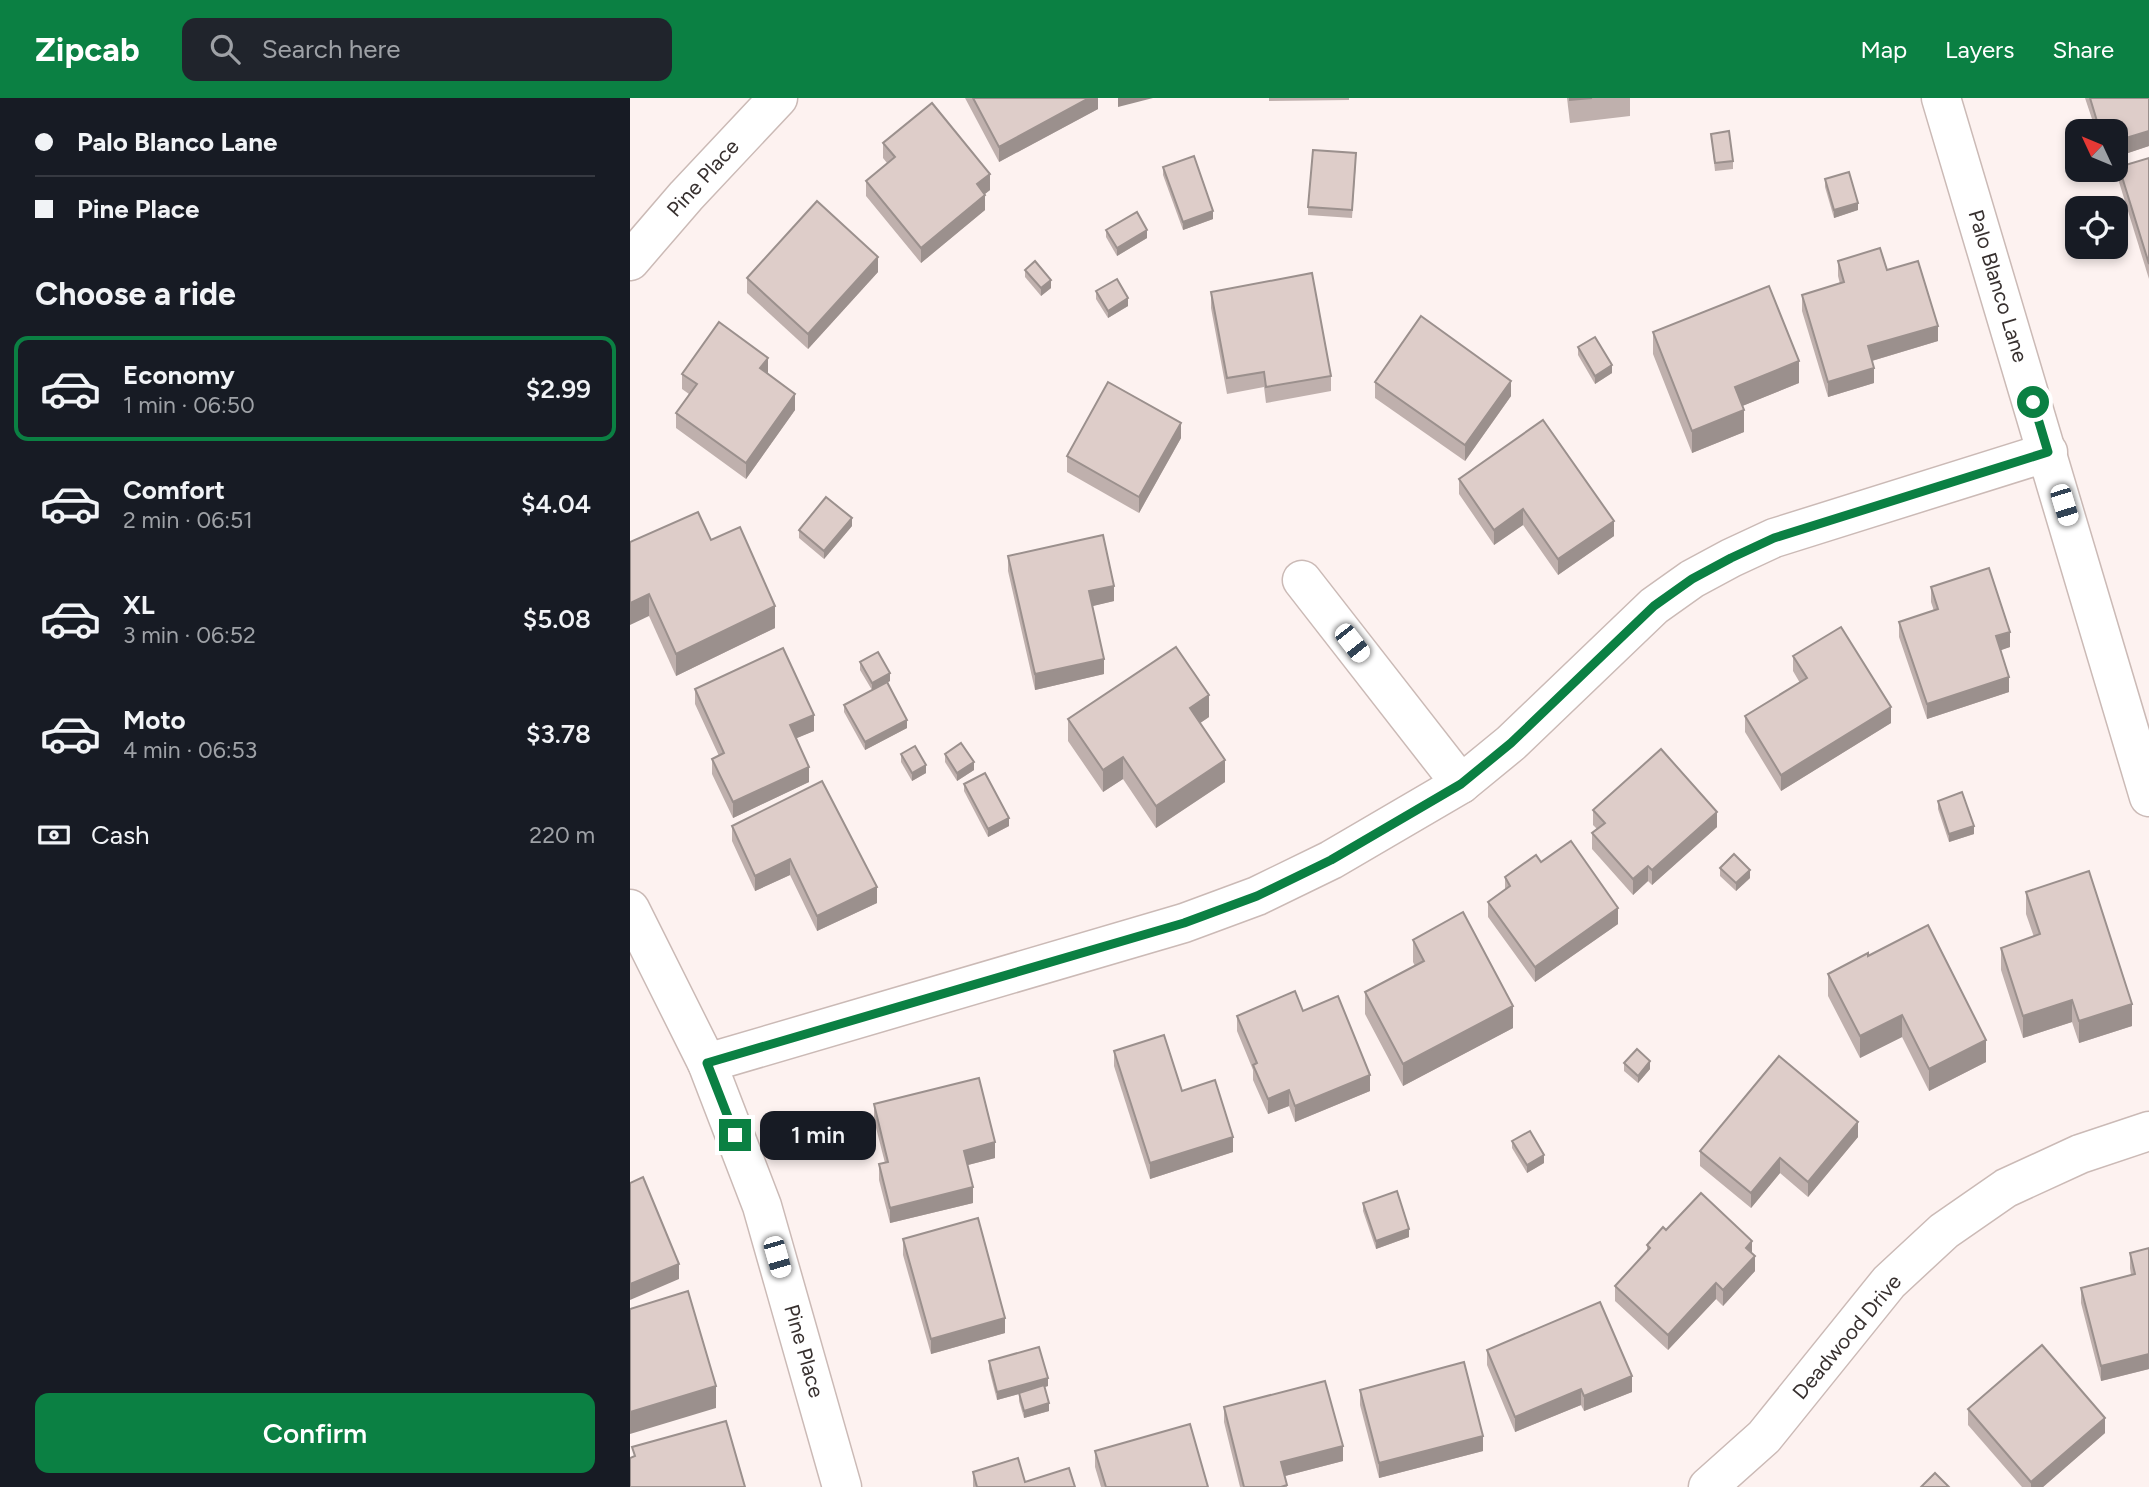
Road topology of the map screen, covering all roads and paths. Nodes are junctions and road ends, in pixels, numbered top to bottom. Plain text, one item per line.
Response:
1 (778, 98) edge
2 (1941, 98) edge
3 (630, 261) edge
4 (2048, 452) junction
5 (1302, 580) dead end
6 (1461, 784) junction
7 (2149, 797) edge
8 (630, 909) edge
9 (707, 1063) junction
10 (2149, 1131) edge
11 (842, 1487) edge
12 (1708, 1487) edge

1 - 3 street, Pine Place
2 - 4 street, Palo Blanco Lane
4 - 6 street
4 - 7 street, Palo Blanco Lane
5 - 6 street
6 - 9 street
8 - 9 street, Pine Place
9 - 11 street, Pine Place
10 - 12 street, Deadwood Drive

